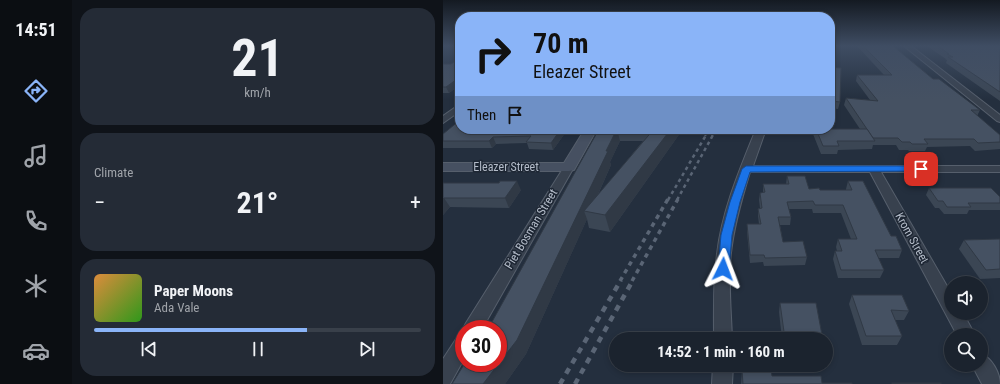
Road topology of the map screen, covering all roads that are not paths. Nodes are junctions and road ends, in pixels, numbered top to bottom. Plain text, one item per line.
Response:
1 (930, 64) edge
2 (455, 111) edge
3 (1000, 119) edge
4 (443, 120) edge
5 (588, 134) edge
6 (759, 134) edge
7 (569, 166) junction
8 (443, 167) edge
9 (1000, 168) edge
10 (746, 169) junction
11 (874, 169) junction
12 (944, 295) edge
13 (477, 320) edge
14 (723, 332) edge
15 (455, 357) edge
16 (723, 372) edge
17 (986, 372) edge
18 (443, 377) edge
19 (723, 384) edge
20 (993, 384) edge

1 - 3 street
2 - 4 street
5 - 7 street, Piet Bosman Street
6 - 10 street
7 - 8 street, Eleazer Street
7 - 13 street, Piet Bosman Street
9 - 11 street
10 - 11 street
10 - 14 street
11 - 12 street, Krom Street
15 - 18 street
16 - 19 street
17 - 20 street

